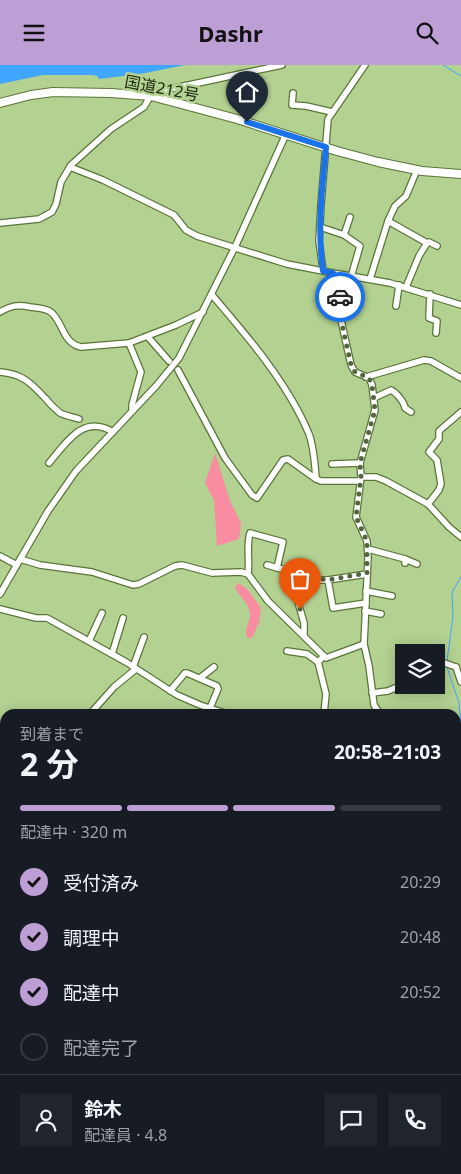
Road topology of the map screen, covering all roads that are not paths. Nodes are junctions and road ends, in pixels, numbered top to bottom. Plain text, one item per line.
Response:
1 (282, 65) edge
2 (365, 65) edge
3 (293, 93) dead end
4 (151, 97) junction
5 (0, 103) edge
6 (332, 112) junction
7 (286, 134) junction
8 (326, 147) junction
9 (70, 167) junction
10 (417, 170) junction
11 (461, 174) edge
12 (350, 217) dead end
13 (388, 221) junction
14 (0, 223) edge
15 (320, 227) junction
16 (344, 235) junction
17 (427, 243) junction
18 (437, 246) dead end
19 (235, 247) junction
20 (323, 271) junction
21 (333, 273) junction
22 (351, 277) junction
23 (370, 279) junction
24 (399, 285) junction
25 (406, 287) junction
26 (212, 295) junction
27 (430, 295) junction
28 (461, 305) edge
29 (396, 306) dead end
30 (0, 312) edge
31 (203, 312) junction
32 (436, 333) dead end
33 (148, 337) junction
34 (129, 343) junction
35 (169, 361) dead end
36 (178, 370) dead end
37 (0, 372) edge
38 (366, 377) junction
39 (461, 378) edge
40 (374, 398) junction
41 (132, 411) junction
42 (411, 412) dead end
43 (461, 412) edge
44 (79, 419) dead end
45 (112, 432) junction
46 (49, 463) dead end
47 (360, 463) junction
48 (332, 464) dead end
49 (316, 479) junction
50 (360, 479) junction
51 (428, 504) junction
52 (461, 537) edge
53 (368, 549) junction
54 (0, 556) edge
55 (18, 562) junction
56 (417, 564) dead end
57 (267, 565) dead end
58 (277, 568) junction
59 (367, 573) junction
60 (248, 574) junction
61 (310, 577) junction
62 (328, 580) junction
63 (366, 591) junction
64 (0, 594) edge
65 (392, 596) dead end
66 (366, 603) junction
67 (0, 609) edge
68 (365, 611) junction
69 (102, 613) dead end
70 (381, 614) dead end
71 (123, 618) dead end
72 (304, 635) junction
73 (144, 637) dead end
74 (89, 641) junction
75 (364, 644) junction
76 (287, 651) dead end
77 (112, 654) junction
78 (324, 656) junction
79 (318, 662) junction
80 (461, 662) edge
81 (445, 663) edge
82 (214, 667) dead end
83 (456, 667) junction
84 (135, 668) junction
85 (200, 679) junction
86 (461, 682) edge
87 (395, 688) edge
88 (170, 691) junction
89 (372, 693) junction
90 (94, 709) edge
91 (210, 709) joint
92 (324, 709) edge
93 (377, 709) edge

1 - 4 street
2 - 6 street
3 - 6 street
4 - 5 highway, 国道212号
4 - 7 highway, 国道212号
4 - 9 street
6 - 8 street
7 - 8 highway, 国道212号
7 - 19 street
8 - 10 highway, 国道212号
8 - 15 street
9 - 14 street
9 - 19 street
10 - 11 highway, 国道212号
10 - 13 street
12 - 16 street
13 - 17 street
13 - 23 street
15 - 16 street
15 - 20 street
16 - 22 street
17 - 18 street
17 - 25 street
19 - 20 street
19 - 26 street
20 - 21 street
21 - 22 street
21 - 38 street
22 - 23 street
23 - 24 street
24 - 25 street
24 - 29 street
25 - 27 street
26 - 31 street
26 - 49 street
27 - 28 street
27 - 32 street
30 - 34 street
31 - 33 street
31 - 41 street
33 - 34 street
33 - 35 street
34 - 41 street
36 - 49 street
37 - 44 street
38 - 39 street
38 - 40 street
40 - 42 street
40 - 47 street
41 - 45 street
43 - 51 street
45 - 46 street
45 - 55 street
47 - 48 street
47 - 50 street
49 - 50 street
50 - 51 street
50 - 53 street
51 - 52 street
53 - 56 street
53 - 59 street
54 - 55 street
55 - 60 street
55 - 64 street
57 - 58 street
58 - 60 street
58 - 61 street
59 - 62 street
59 - 63 street
60 - 72 street
61 - 62 street
61 - 72 street
62 - 66 street
63 - 65 street
63 - 66 street
66 - 68 street
67 - 74 street
68 - 70 street
68 - 75 street
69 - 74 street
71 - 77 street
72 - 78 street
73 - 84 street
74 - 77 street
75 - 78 street
75 - 89 street
76 - 79 street
77 - 84 street
78 - 79 street
79 - 92 street
80 - 83 street
81 - 83 street
82 - 85 street
83 - 86 street
84 - 88 street
84 - 90 street
85 - 88 street
85 - 91 street
87 - 89 street
88 - 91 street
89 - 93 street

